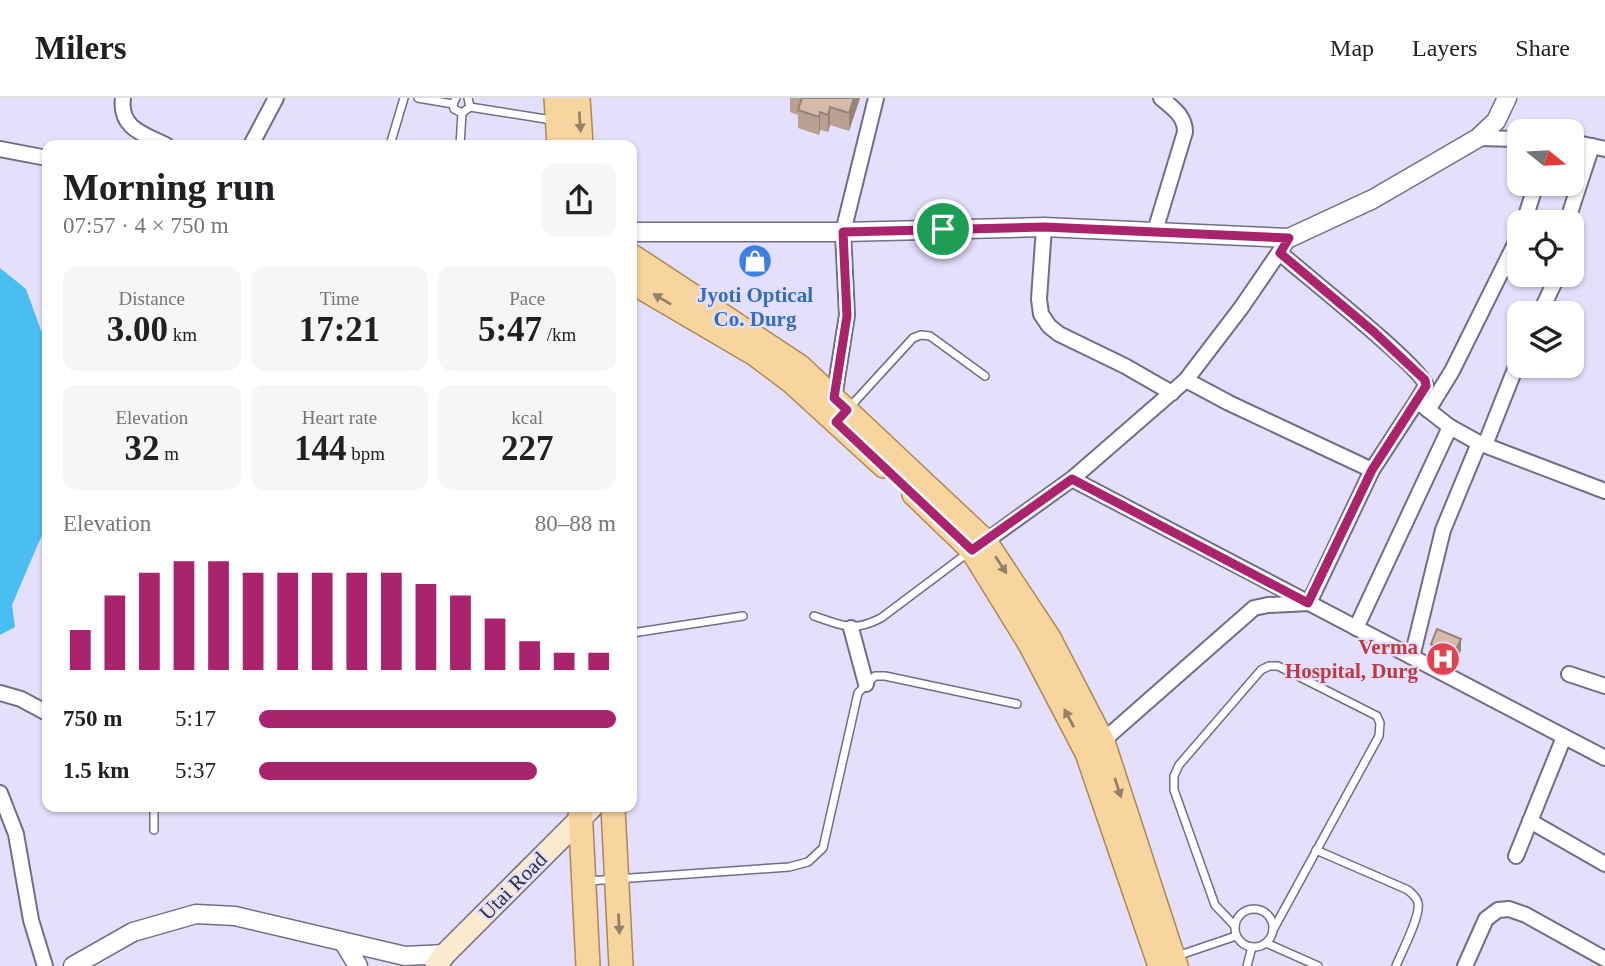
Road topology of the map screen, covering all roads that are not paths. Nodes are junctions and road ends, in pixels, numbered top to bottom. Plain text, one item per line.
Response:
1 (123, 98) edge
2 (276, 98) edge
3 (404, 98) edge
4 (418, 98) edge
5 (468, 98) edge
6 (578, 98) edge
7 (876, 98) edge
8 (1161, 98) edge
9 (1507, 98) edge
10 (454, 101) edge
11 (470, 107) junction
12 (556, 109) edge
13 (462, 113) junction
14 (1478, 138) junction
15 (1507, 139) edge
16 (156, 140) edge
17 (254, 140) edge
18 (391, 140) edge
19 (460, 140) edge
20 (559, 140) edge
21 (581, 140) edge
22 (1598, 147) edge
23 (0, 149) edge
24 (42, 157) edge
25 (1572, 210) edge
26 (1044, 227) junction
27 (1155, 231) junction
28 (637, 232) edge
29 (843, 232) junction
30 (1284, 246) junction
31 (637, 260) edge
32 (1507, 260) edge
33 (637, 285) edge
34 (985, 376) dead end
35 (1511, 378) edge
36 (1185, 380) junction
37 (1172, 393) junction
38 (1422, 405) junction
39 (839, 410) junction
40 (1450, 427) junction
41 (1482, 444) junction
42 (1372, 470) junction
43 (1072, 479) junction
44 (1605, 491) edge
45 (979, 546) junction
46 (1308, 603) junction
47 (743, 616) dead end
48 (814, 616) dead end
49 (850, 628) junction
50 (1356, 628) junction
51 (637, 632) edge
52 (1412, 657) junction
53 (1569, 674) dead end
54 (866, 684) junction
55 (1605, 686) edge
56 (0, 694) edge
57 (1017, 704) dead end
58 (42, 710) edge
59 (1564, 737) junction
60 (1095, 748) junction
61 (1605, 758) edge
62 (0, 793) edge
63 (154, 812) edge
64 (583, 812) edge
65 (584, 812) edge
66 (613, 812) edge
67 (1530, 821) junction
68 (154, 830) dead end
69 (1316, 850) junction
70 (1516, 856) dead end
71 (1605, 864) edge
72 (583, 881) junction
73 (617, 881) junction
74 (1235, 926) junction
75 (1273, 930) junction
76 (1236, 936) junction
77 (344, 943) junction
78 (1266, 943) junction
79 (1252, 947) junction
80 (440, 960) edge
81 (1605, 960) edge
82 (1165, 964) edge
83 (45, 966) edge
84 (73, 966) edge
85 (358, 966) edge
86 (588, 966) edge
87 (621, 966) edge
88 (1247, 966) edge
89 (1318, 966) edge
90 (1396, 966) edge
91 (1465, 966) edge
92 (1602, 966) edge

1 - 16 street
2 - 17 street
3 - 18 lane
4 - 10 lane
5 - 11 lane
6 -> 21 main road
7 - 29 street
8 - 27 street
9 - 14 street
10 - 13 lane
11 - 12 lane
11 - 13 lane
12 - 20 main road
13 - 19 lane
14 - 15 street
14 - 30 street
22 - 25 street
23 - 24 street
26 - 27 street
26 - 29 street
26 - 37 street
27 - 30 street
28 - 29 street
29 - 39 street
30 - 36 street
30 - 38 street
31 - 39 main road
32 - 38 street
39 -> 33 main road
34 - 39 lane
35 - 41 street
36 - 37 street
36 - 42 street
37 - 43 street
38 - 40 street
38 - 42 street
39 - 45 main road
40 - 41 street
40 - 50 street
41 - 44 street
41 - 52 street
42 - 46 street
43 - 45 street
43 - 46 street
45 - 49 lane
45 - 60 main road
46 - 50 street
46 - 60 street
47 - 51 lane
48 - 49 lane
49 - 54 street
50 - 52 street
52 - 59 street
53 - 55 street
54 - 57 lane
54 - 73 lane
56 - 58 street
59 - 61 street
59 - 67 street
60 - 82 main road
62 - 83 street
63 - 68 lane
64 - 80 main road, Utai Road
65 - 72 main road
66 - 73 main road
67 - 70 street
67 - 71 street
69 - 74 lane
69 - 75 lane
69 - 90 lane
72 - 73 lane
72 - 86 main road
73 -> 87 main road
74 - 75 lane
74 - 76 lane
75 - 78 lane
76 - 79 lane
76 - 82 lane
77 - 80 street
77 - 84 street
77 - 85 street
78 - 79 lane
78 - 89 lane
79 - 88 lane
81 - 91 street
81 - 92 street

